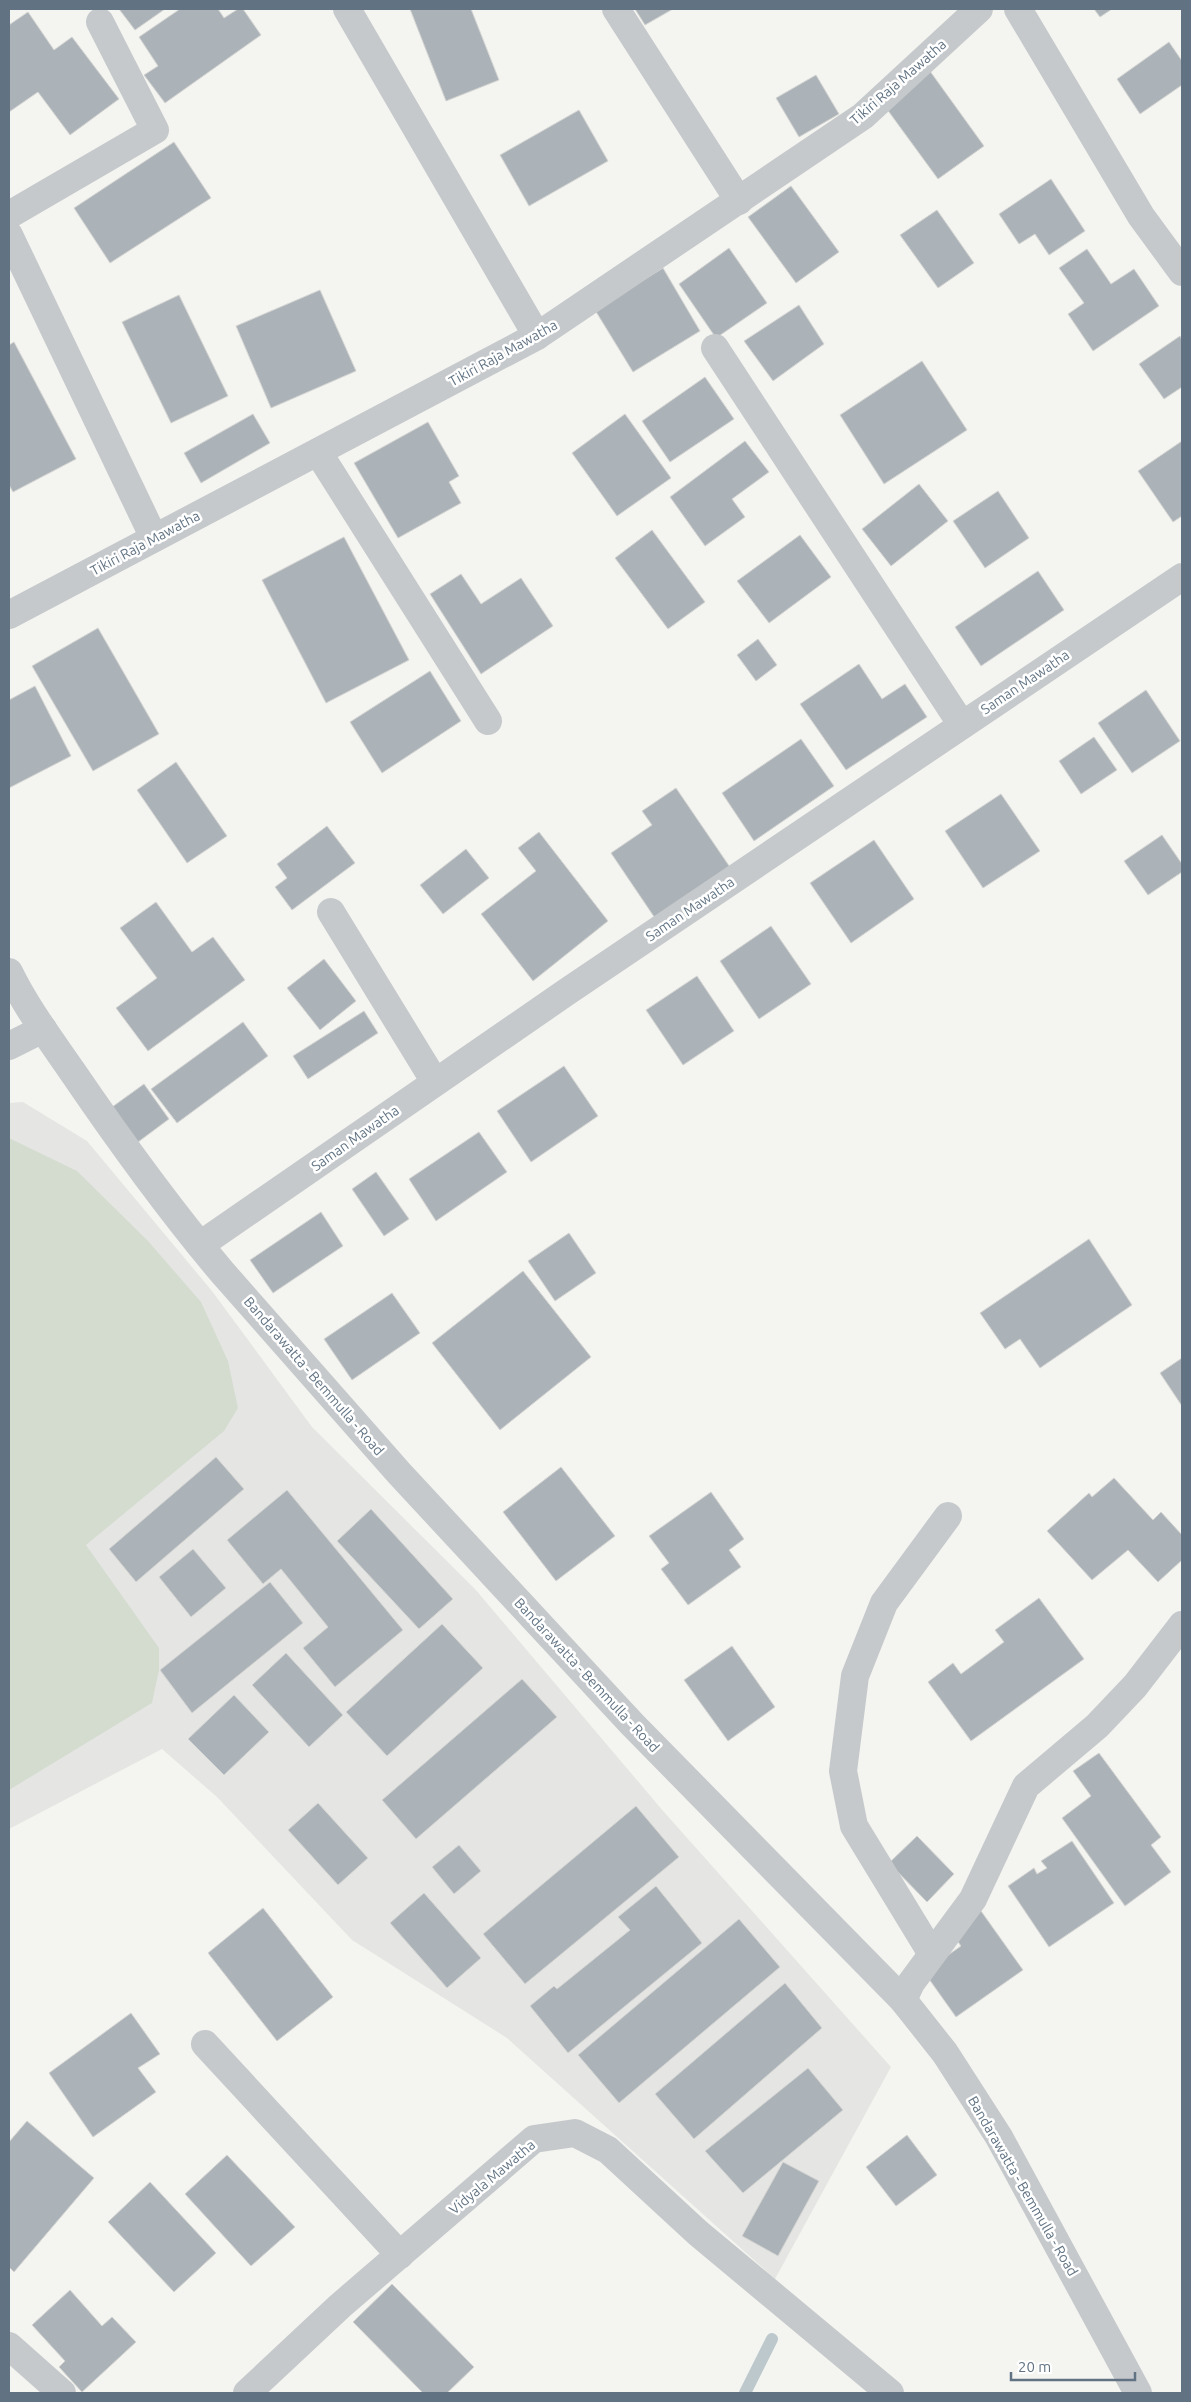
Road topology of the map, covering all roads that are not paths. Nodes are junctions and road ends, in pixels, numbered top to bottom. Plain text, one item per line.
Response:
1 (346, 9) edge
2 (616, 9) edge
3 (979, 9) edge
4 (1018, 9) edge
5 (100, 22) dead end
6 (739, 201) junction
7 (9, 215) edge
8 (9, 235) edge
9 (1182, 272) edge
10 (538, 336) junction
11 (715, 348) dead end
12 (318, 452) junction
13 (154, 538) junction
14 (1182, 576) edge
15 (9, 615) edge
16 (488, 721) dead end
17 (962, 725) junction
18 (331, 912) dead end
19 (9, 972) edge
20 (43, 1028) junction
21 (9, 1046) edge
22 (435, 1082) junction
23 (200, 1245) junction
24 (948, 1516) dead end
25 (1182, 1625) edge
26 (932, 1954) junction
27 (903, 2000) junction
28 (204, 2044) dead end
29 (400, 2255) junction
30 (9, 2346) edge
31 (62, 2393) edge
32 (246, 2393) edge
33 (890, 2393) edge
34 (1138, 2393) edge

1 - 10 street
2 - 6 street
3 - 6 street, Tikiri Raja Mawatha
4 - 9 street
5 - 7 street
6 - 10 street, Tikiri Raja Mawatha
8 - 13 street
10 - 12 street, Tikiri Raja Mawatha
11 - 17 street
12 - 13 street, Tikiri Raja Mawatha
12 - 16 street
13 - 15 street, Tikiri Raja Mawatha
14 - 17 street, Saman Mawatha
17 - 22 street, Saman Mawatha
18 - 22 street
19 - 20 street, Bandarawatta - Bemmulla - Road
20 - 21 street
20 - 23 street, Bandarawatta - Bemmulla - Road
22 - 23 street, Saman Mawatha
23 - 27 street, Bandarawatta - Bemmulla - Road
24 - 26 street
25 - 26 street
26 - 27 street
27 - 34 street, Bandarawatta - Bemmulla - Road
28 - 29 street
29 - 32 street, Vidyala Mawatha
29 - 33 street, Vidyala Mawatha
30 - 31 street

